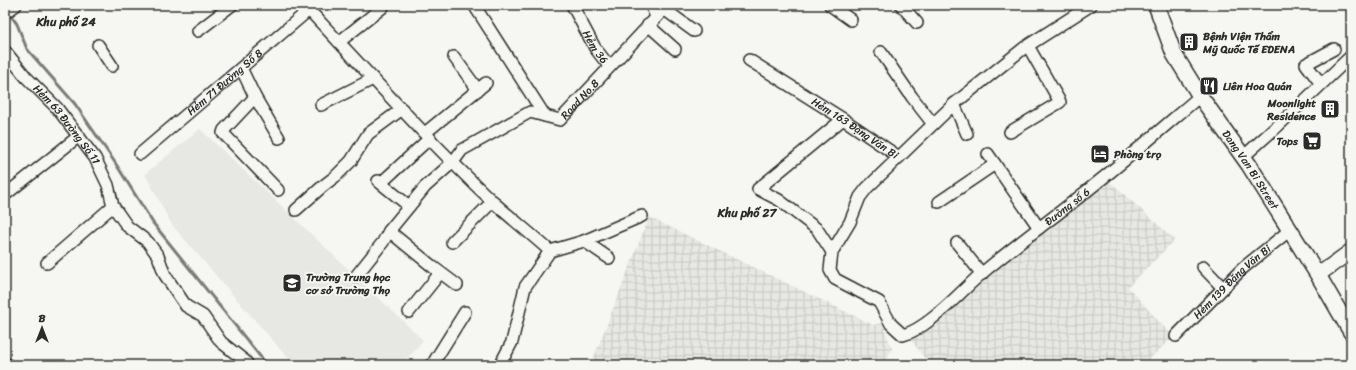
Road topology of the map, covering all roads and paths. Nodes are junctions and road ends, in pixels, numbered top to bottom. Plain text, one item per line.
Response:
1 (16, 5) edge
2 (232, 5) edge
3 (474, 5) edge
4 (572, 5) edge
5 (651, 5) edge
6 (830, 5) edge
7 (901, 5) edge
8 (1091, 5) edge
9 (1156, 5) edge
10 (308, 7) edge
11 (383, 7) dead end
12 (666, 7) edge
13 (5, 13) edge
14 (656, 17) junction
15 (851, 20) dead end
16 (917, 23) dead end
17 (648, 26) junction
18 (198, 31) dead end
19 (694, 31) dead end
20 (339, 42) junction
21 (98, 45) dead end
22 (1028, 46) junction
23 (675, 49) dead end
24 (1334, 49) dead end
25 (5, 51) edge
26 (881, 52) dead end
27 (1351, 56) edge
28 (454, 58) dead end
29 (749, 60) dead end
30 (112, 66) dead end
31 (609, 66) junction
32 (241, 68) junction
33 (373, 79) junction
34 (1321, 84) junction
35 (1200, 96) junction
36 (255, 97) junction
37 (954, 104) junction
38 (321, 105) dead end
39 (402, 109) junction
40 (545, 116) junction
41 (843, 119) junction
42 (933, 124) junction
43 (1010, 132) dead end
44 (967, 134) dead end
45 (427, 135) junction
46 (79, 136) junction
47 (279, 138) dead end
48 (140, 154) dead end
49 (988, 154) dead end
50 (899, 157) junction
51 (1243, 157) junction
52 (453, 162) junction
53 (995, 164) junction
54 (278, 190) dead end
55 (5, 195) edge
56 (493, 202) junction
57 (939, 202) dead end
58 (113, 206) junction
59 (409, 206) junction
60 (296, 210) dead end
61 (642, 216) dead end
62 (1039, 228) junction
63 (1290, 230) junction
64 (389, 231) junction
65 (584, 241) junction
66 (452, 242) dead end
67 (957, 243) dead end
68 (550, 251) junction
69 (1351, 251) edge
70 (832, 252) junction
71 (609, 258) dead end
72 (47, 264) dead end
73 (1203, 267) dead end
74 (440, 273) junction
75 (982, 274) junction
76 (1318, 275) junction
77 (356, 276) dead end
78 (457, 285) dead end
79 (1223, 288) junction
80 (409, 312) dead end
81 (466, 312) dead end
82 (1351, 332) edge
83 (1176, 336) dead end
84 (5, 363) edge
85 (8, 365) edge
86 (248, 365) edge
87 (432, 365) edge
88 (500, 365) edge

1 - 13 street
2 - 18 street
3 - 40 street
4 - 31 street, Hẻm 36
5 - 14 street
6 - 15 street
7 - 16 street
8 - 22 street, Hẻm 163 Đặng Văn Bi
9 - 35 main road, Dang Van Bi Street
10 - 20 street
10 - 32 street, Hẻm 71 Đường Số 8
11 - 20 street
12 - 14 street, Road No.8
12 - 19 street
14 - 17 street, Road No.8
17 - 23 street
17 - 31 street, Road No.8
20 - 33 street
21 - 30 street
22 - 37 street, Hẻm 163 Đặng Văn Bi
22 - 43 street
24 - 34 street
25 - 46 street, Hẻm 63 Đường Số 11
26 - 42 street
27 - 34 street
28 - 45 street
29 - 41 street, Hẻm 163 Đặng Văn Bi
31 - 40 street, Road No.8
32 - 36 street
32 - 48 street, Hẻm 71 Đường Số 8
33 - 38 street
33 - 39 street
34 - 51 street
35 - 51 main road, Dang Van Bi Street
35 - 62 street, Đường số 6
36 - 47 street
36 - 54 street
37 - 42 street, Hẻm 163 Đặng Văn Bi
37 - 44 street
39 - 45 street
39 - 60 street
40 - 52 street, Road No.8
41 - 50 street, Hẻm 163 Đặng Văn Bi
41 - 70 street
42 - 50 street, Hẻm 163 Đặng Văn Bi
45 - 52 street
45 - 59 street
46 - 55 street
46 - 58 street, Hẻm 63 Đường Số 11
49 - 53 street
50 - 70 street
51 - 63 main road, Dang Van Bi Street
52 - 56 street
52 - 59 street, Road No.8
53 - 57 street
53 - 62 street
56 - 66 street
56 - 68 street
58 - 72 street
58 - 86 street
59 - 64 street, Road No.8
61 - 65 street
62 - 75 street, Đường số 6
63 - 76 main road, Dang Van Bi Street
63 - 79 street, Hẻm 139 Đặng Văn Bi
64 - 74 street
64 - 77 street, Road No.8
65 - 68 street
65 - 71 street
67 - 75 street
68 - 88 street
69 - 76 street
70 - 75 street, Đường số 6
73 - 79 street
74 - 78 street
74 - 80 street
76 - 82 main road, Dang Van Bi Street
79 - 83 street, Hẻm 139 Đặng Văn Bi
81 - 87 street
84 - 85 street

